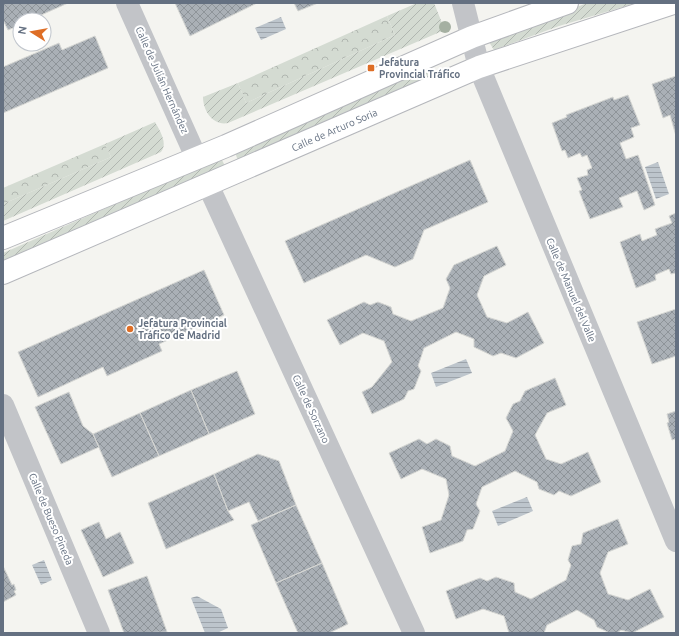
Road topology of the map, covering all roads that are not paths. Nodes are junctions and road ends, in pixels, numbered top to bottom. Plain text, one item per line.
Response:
1 (127, 3) edge
2 (463, 3) edge
3 (567, 3) edge
4 (673, 3) edge
5 (472, 37) junction
6 (479, 67) junction
7 (196, 157) junction
8 (208, 185) junction
9 (3, 238) edge
10 (3, 274) edge
11 (3, 405) edge
12 (676, 541) edge
13 (99, 633) edge
14 (414, 633) edge

1 - 7 street, Calle de Julián Hernández
2 - 5 street, Calle de Manuel del Valle
3 - 5 main road
4 - 6 main road, Calle de Arturo Soria
5 - 6 street, Calle de Manuel del Valle
5 - 7 main road
6 - 8 main road, Calle de Arturo Soria
6 - 12 street, Calle de Manuel del Valle
7 - 9 main road
8 - 10 main road, Calle de Arturo Soria
8 - 14 street, Calle de Sorzano
11 - 13 street, Calle de Bueso Pineda

